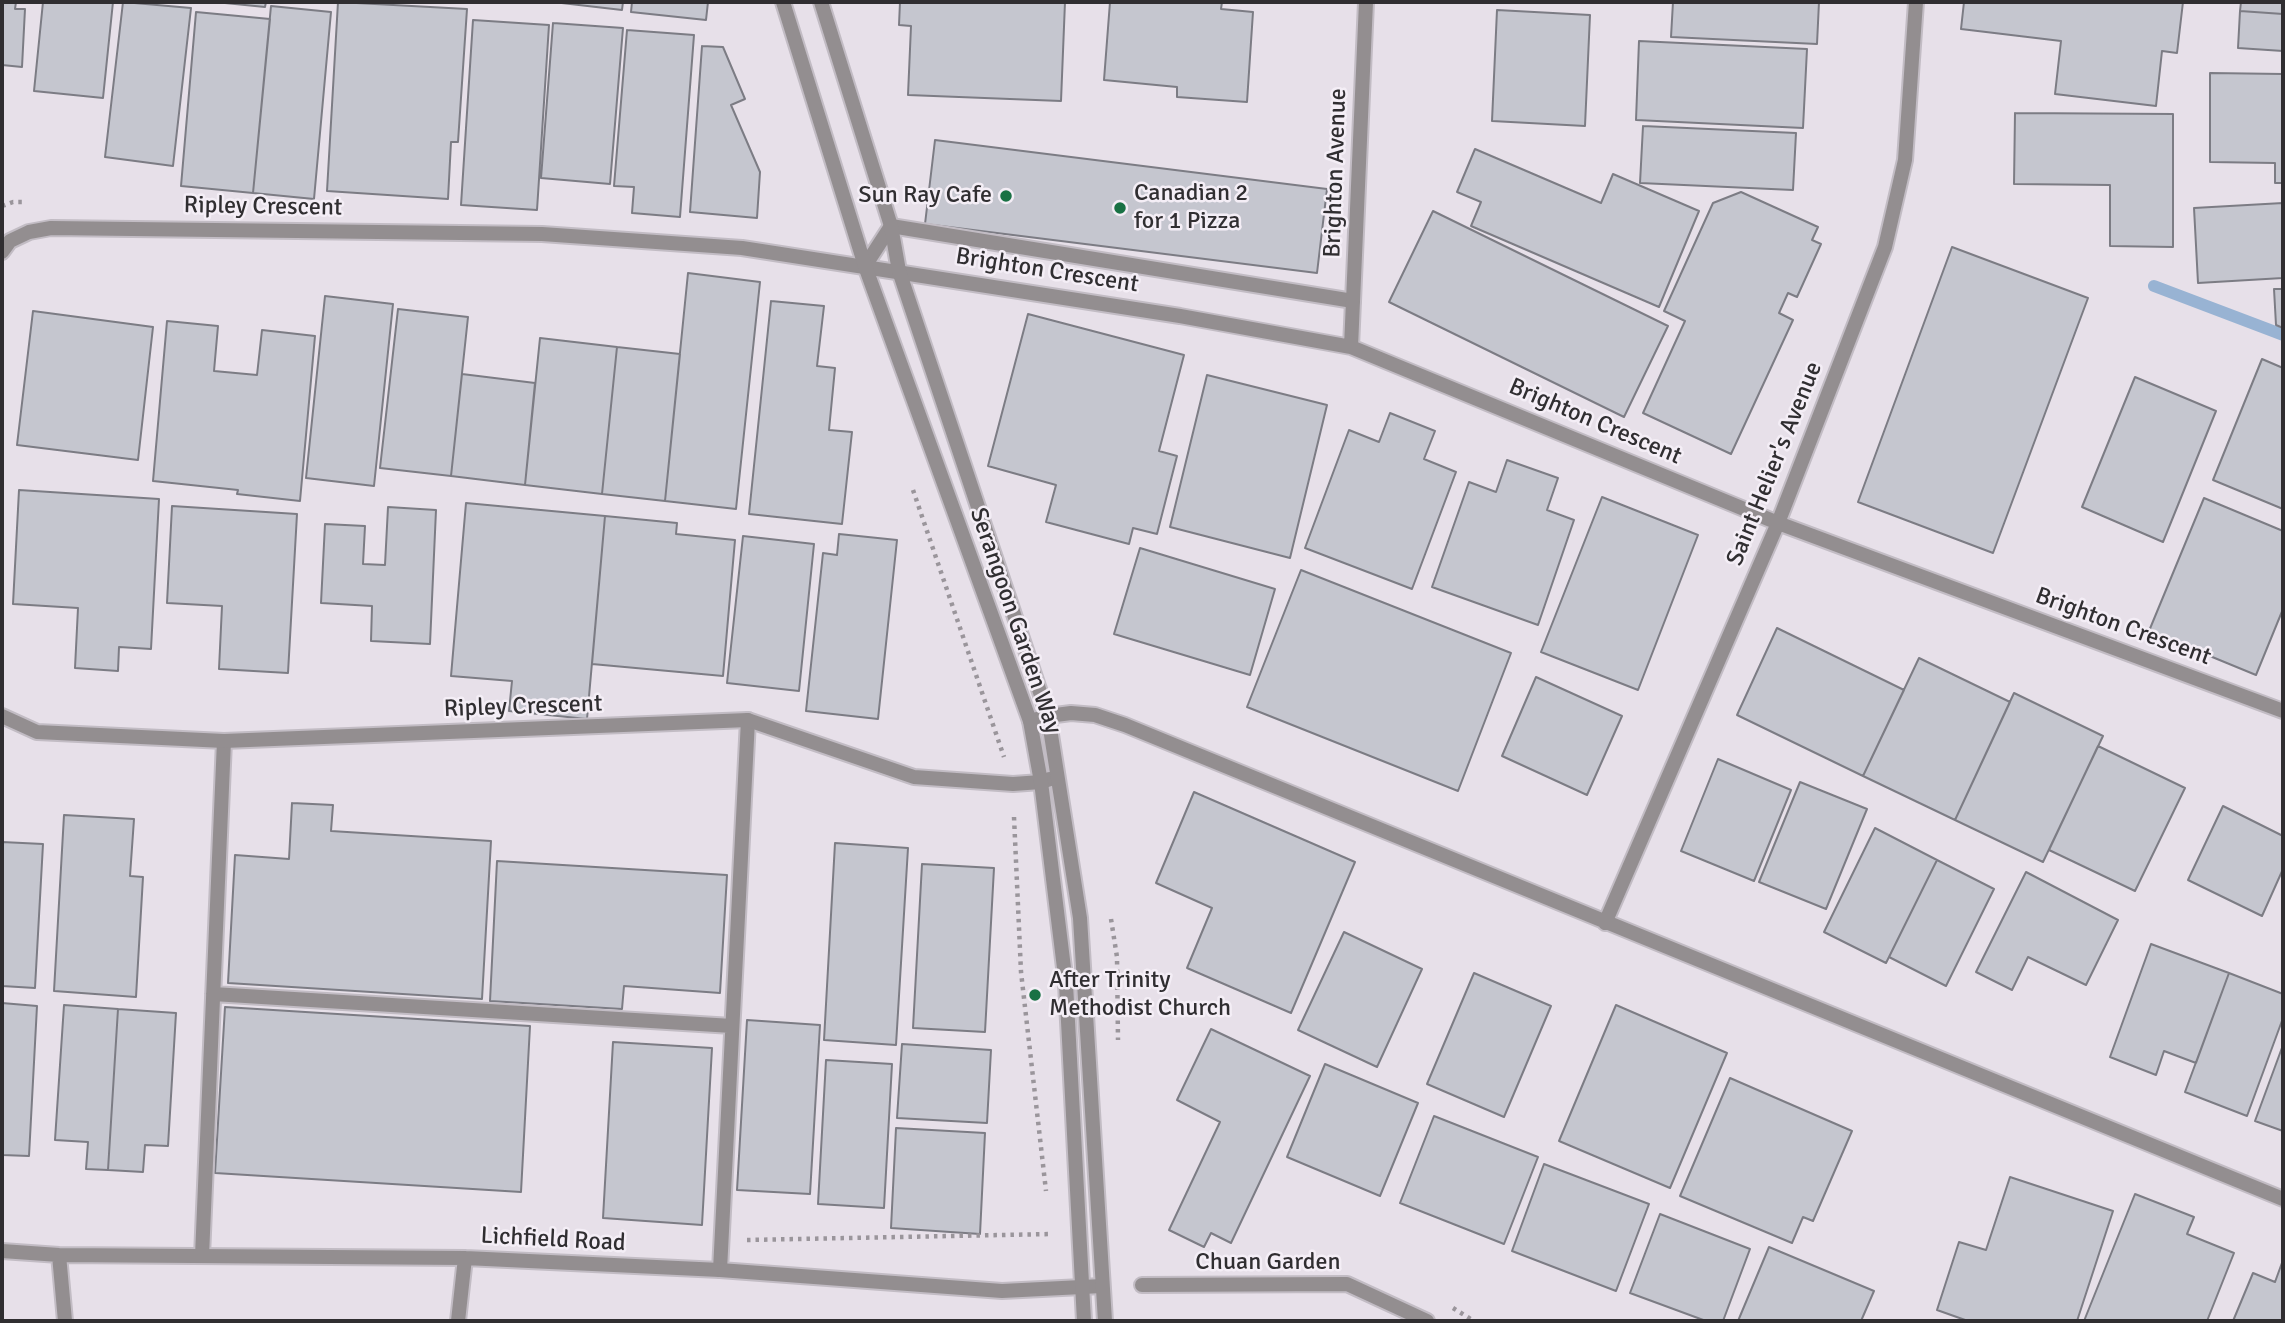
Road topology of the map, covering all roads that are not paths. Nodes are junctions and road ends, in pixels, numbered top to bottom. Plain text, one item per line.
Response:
1 (783, 2) edge
2 (821, 2) edge
3 (1366, 2) edge
4 (1916, 2) edge
5 (891, 226) junction
6 (2, 252) edge
7 (865, 267) junction
8 (899, 271) junction
9 (1353, 301) junction
10 (1351, 347) junction
11 (1778, 523) junction
12 (2283, 711) edge
13 (2, 716) edge
14 (1048, 716) junction
15 (748, 720) junction
16 (1030, 722) junction
17 (224, 741) junction
18 (1059, 775) junction
19 (1041, 782) junction
20 (1605, 923) junction
21 (213, 994) junction
22 (732, 1026) junction
23 (2283, 1199) edge
24 (2, 1251) edge
25 (59, 1255) junction
26 (202, 1256) junction
27 (465, 1258) junction
28 (720, 1270) junction
29 (1142, 1285) dead end
30 (1102, 1286) junction
31 (1081, 1287) junction
32 (65, 1321) edge
33 (458, 1321) edge
34 (1084, 1321) edge
35 (1105, 1321) edge
36 (1427, 1321) edge

1 - 7 street, Serangoon Garden Way
2 - 5 street, Serangoon Garden Way
3 - 9 street, Brighton Avenue
4 - 11 street, Saint Helier's Avenue
5 - 7 street
5 - 8 street, Serangoon Garden Way
5 - 9 street
6 - 7 street, Ripley Crescent
7 - 8 street, Brighton Crescent
7 - 16 street, Serangoon Garden Way
8 - 10 street, Brighton Crescent
8 - 14 street, Serangoon Garden Way
9 - 10 street, Brighton Avenue
10 - 11 street, Brighton Crescent
11 - 12 street, Brighton Crescent
11 - 20 street, Saint Helier's Avenue
13 - 17 street, Ripley Crescent
14 - 16 street
14 - 18 street, Serangoon Garden Way
14 - 20 street
15 - 17 street, Ripley Crescent
15 - 19 street, Ripley Crescent
15 - 22 street
16 - 19 street, Serangoon Garden Way
17 - 21 street
18 - 19 street
18 - 30 street, Serangoon Garden Way
19 - 31 street, Serangoon Garden Way
20 - 23 street
21 - 22 street
21 - 26 street
22 - 28 street
24 - 25 street, Lichfield Road
25 - 26 street, Lichfield Road
25 - 32 street
26 - 27 street, Lichfield Road
27 - 28 street, Lichfield Road
27 - 33 street
28 - 31 street, Lichfield Road
29 - 36 street, Chuan Garden
30 - 31 street, Lichfield Road
30 - 35 street, Serangoon Garden Way
31 - 34 street, Serangoon Garden Way

